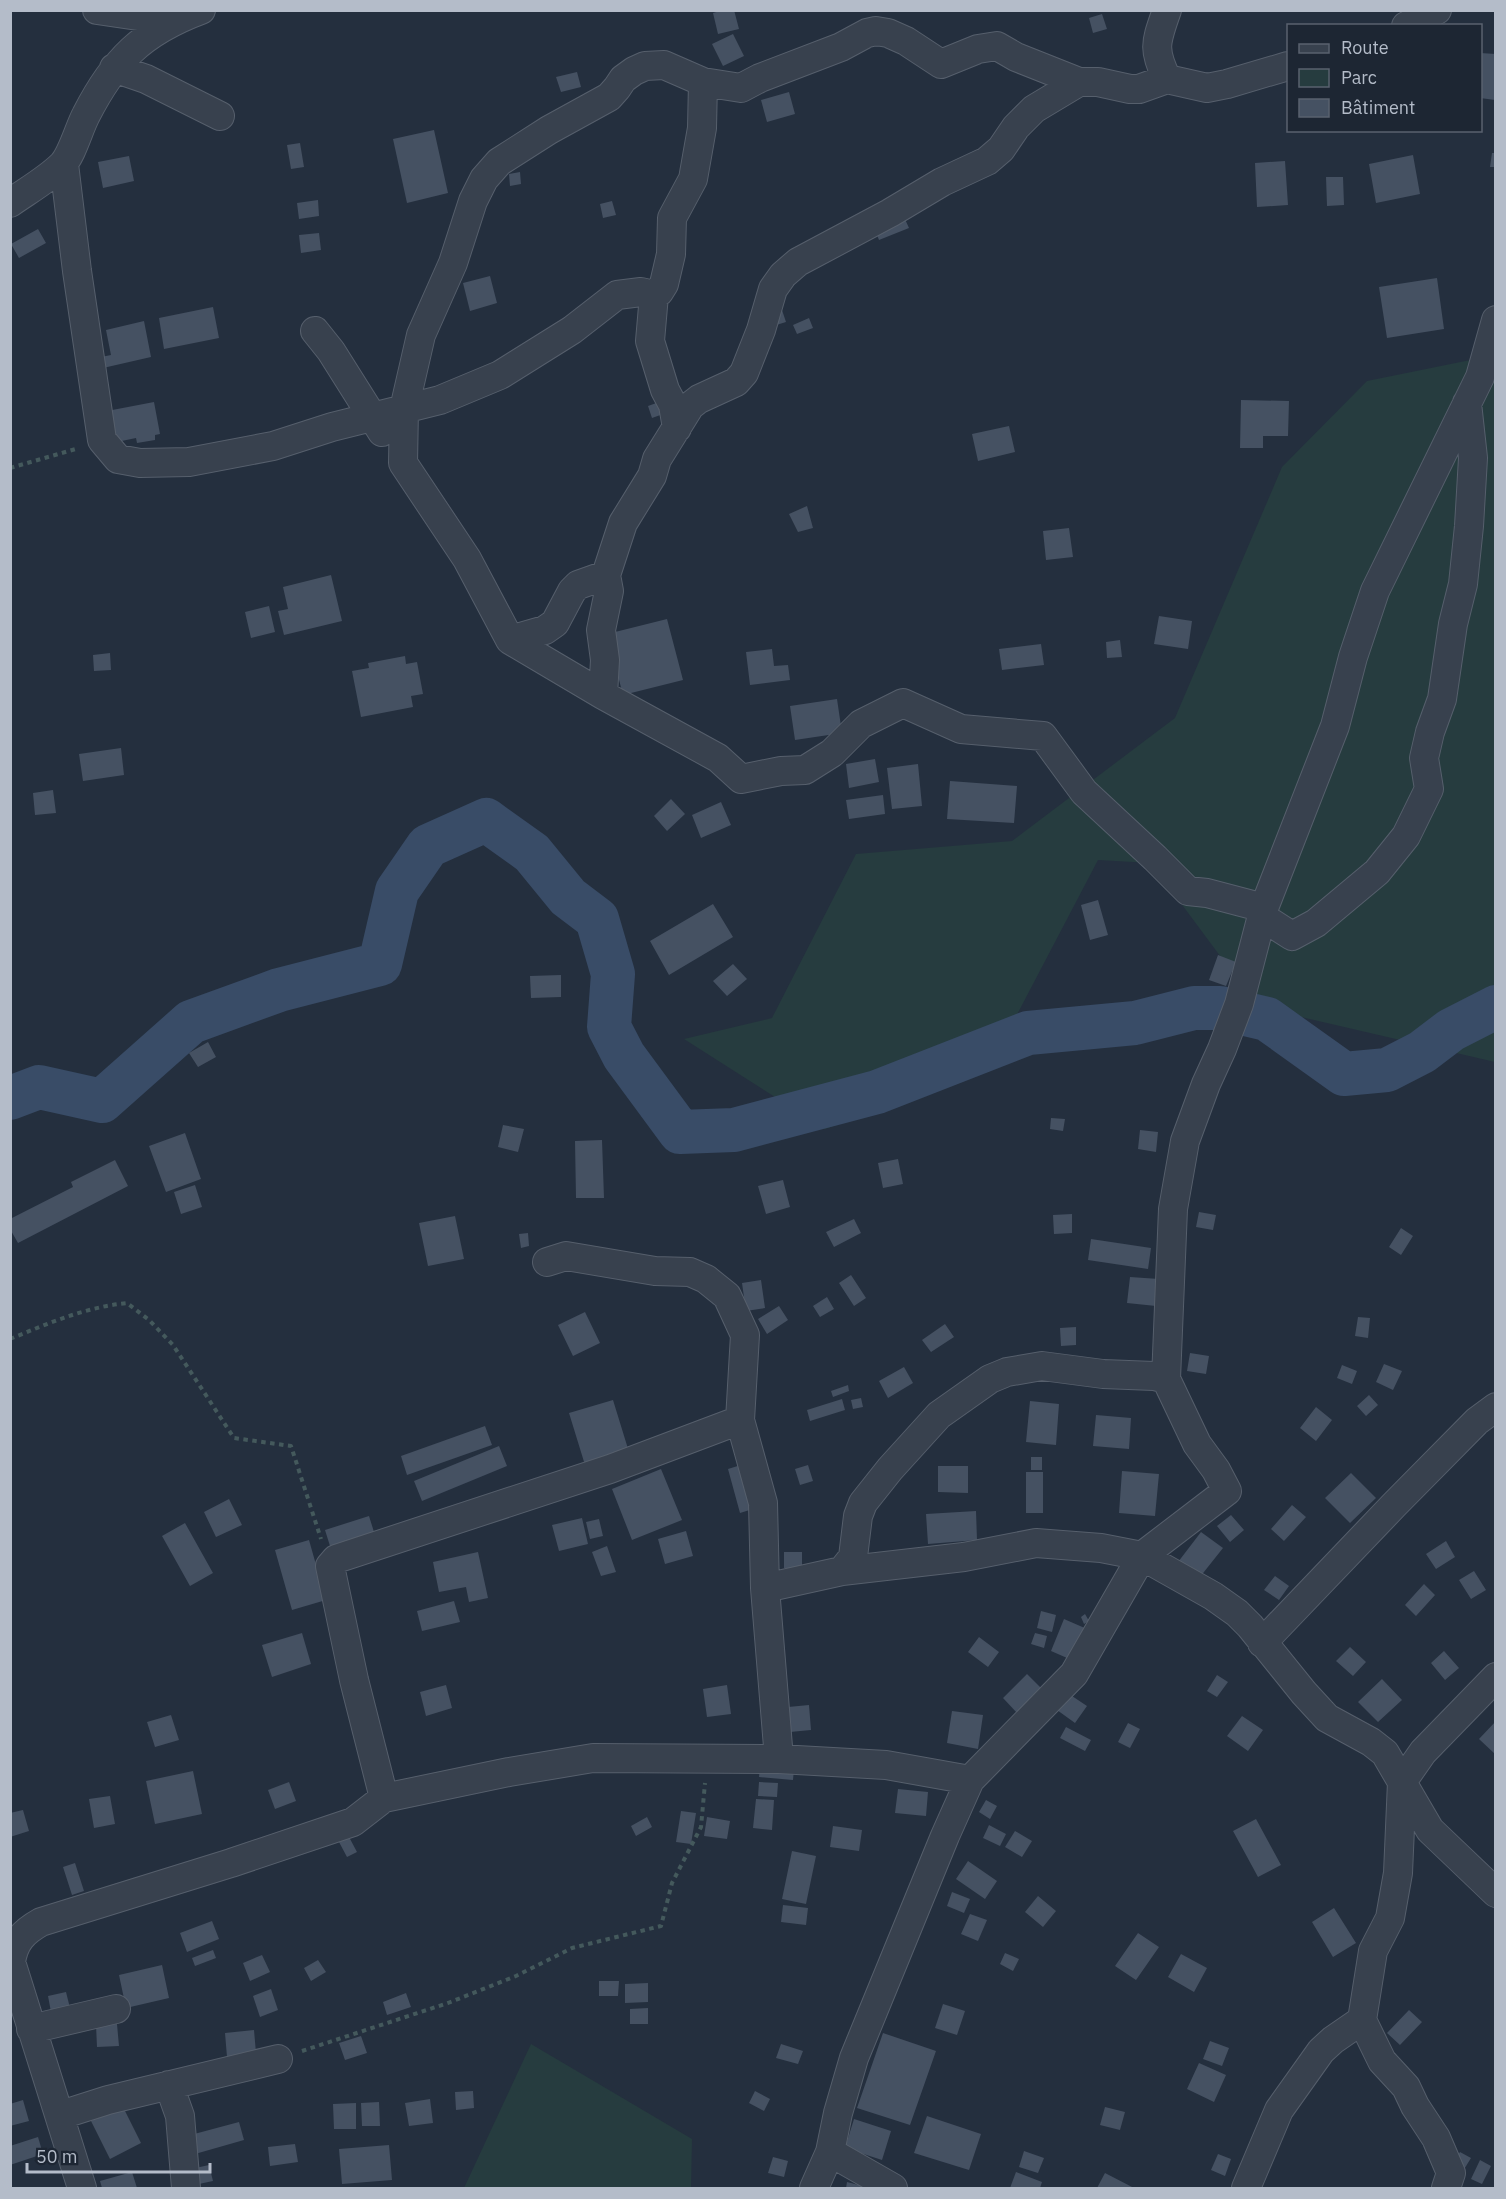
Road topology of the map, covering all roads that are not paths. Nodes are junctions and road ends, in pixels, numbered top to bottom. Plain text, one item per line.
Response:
1 (97, 10) edge
2 (201, 10) edge
3 (1167, 10) edge
4 (1437, 10) edge
5 (172, 21) junction
6 (1410, 24) edge
7 (1287, 66) edge
8 (114, 68) junction
9 (1167, 80) junction
10 (703, 82) junction
11 (1079, 82) junction
12 (220, 116) dead end
13 (64, 164) junction
14 (10, 203) edge
15 (654, 295) junction
16 (1496, 320) edge
17 (315, 331) dead end
18 (1467, 403) junction
19 (404, 409) junction
20 (371, 416) junction
21 (677, 428) junction
22 (403, 464) junction
23 (606, 575) junction
24 (510, 640) junction
25 (603, 695) junction
26 (1262, 912) junction
27 (547, 1262) dead end
28 (1166, 1379) junction
29 (1496, 1407) edge
30 (740, 1420) junction
31 (1142, 1556) junction
32 (842, 1571) junction
33 (765, 1587) junction
34 (1262, 1643) junction
35 (1496, 1677) edge
36 (779, 1759) junction
37 (970, 1780) junction
38 (1402, 1782) junction
39 (384, 1798) junction
40 (1485, 1873) edge
41 (1496, 1893) edge
42 (116, 2008) dead end
43 (1362, 2020) junction
44 (31, 2029) junction
45 (278, 2059) road end
46 (169, 2085) junction
47 (61, 2115) junction
48 (831, 2152) junction
49 (82, 2188) edge
50 (186, 2188) edge
51 (814, 2188) edge
52 (893, 2188) edge
53 (1246, 2188) edge
54 (1446, 2188) edge

1 - 5 street
2 - 5 street
3 - 9 street
4 - 6 street
5 - 8 street
7 - 9 street
8 - 12 street
8 - 13 street
9 - 11 street
10 - 11 street
10 - 15 street
10 - 19 street
11 - 21 street
13 - 14 street
13 - 20 street
15 - 19 street
15 - 21 street
16 - 18 street
17 - 20 street
18 - 26 street
18 - 26 street
19 - 20 street
19 - 22 street
20 - 22 street
21 - 23 street
22 - 24 street
23 - 24 street
23 - 25 street
24 - 25 street
25 - 26 street
26 - 28 street
27 - 30 street
28 - 31 street
28 - 32 street
29 - 34 street
30 - 33 street
30 - 39 street
31 - 32 street
31 - 34 street
31 - 37 street
32 - 33 street
33 - 36 street
34 - 38 street
35 - 38 street
36 - 37 street
36 - 39 street
37 - 48 street
38 - 40 street
38 - 43 street
39 - 44 street
40 - 41 street
42 - 44 street
43 - 53 street
43 - 54 street
44 - 47 street
45 - 46 street
46 - 47 street
46 - 50 street
47 - 49 street
48 - 51 street
48 - 52 street

